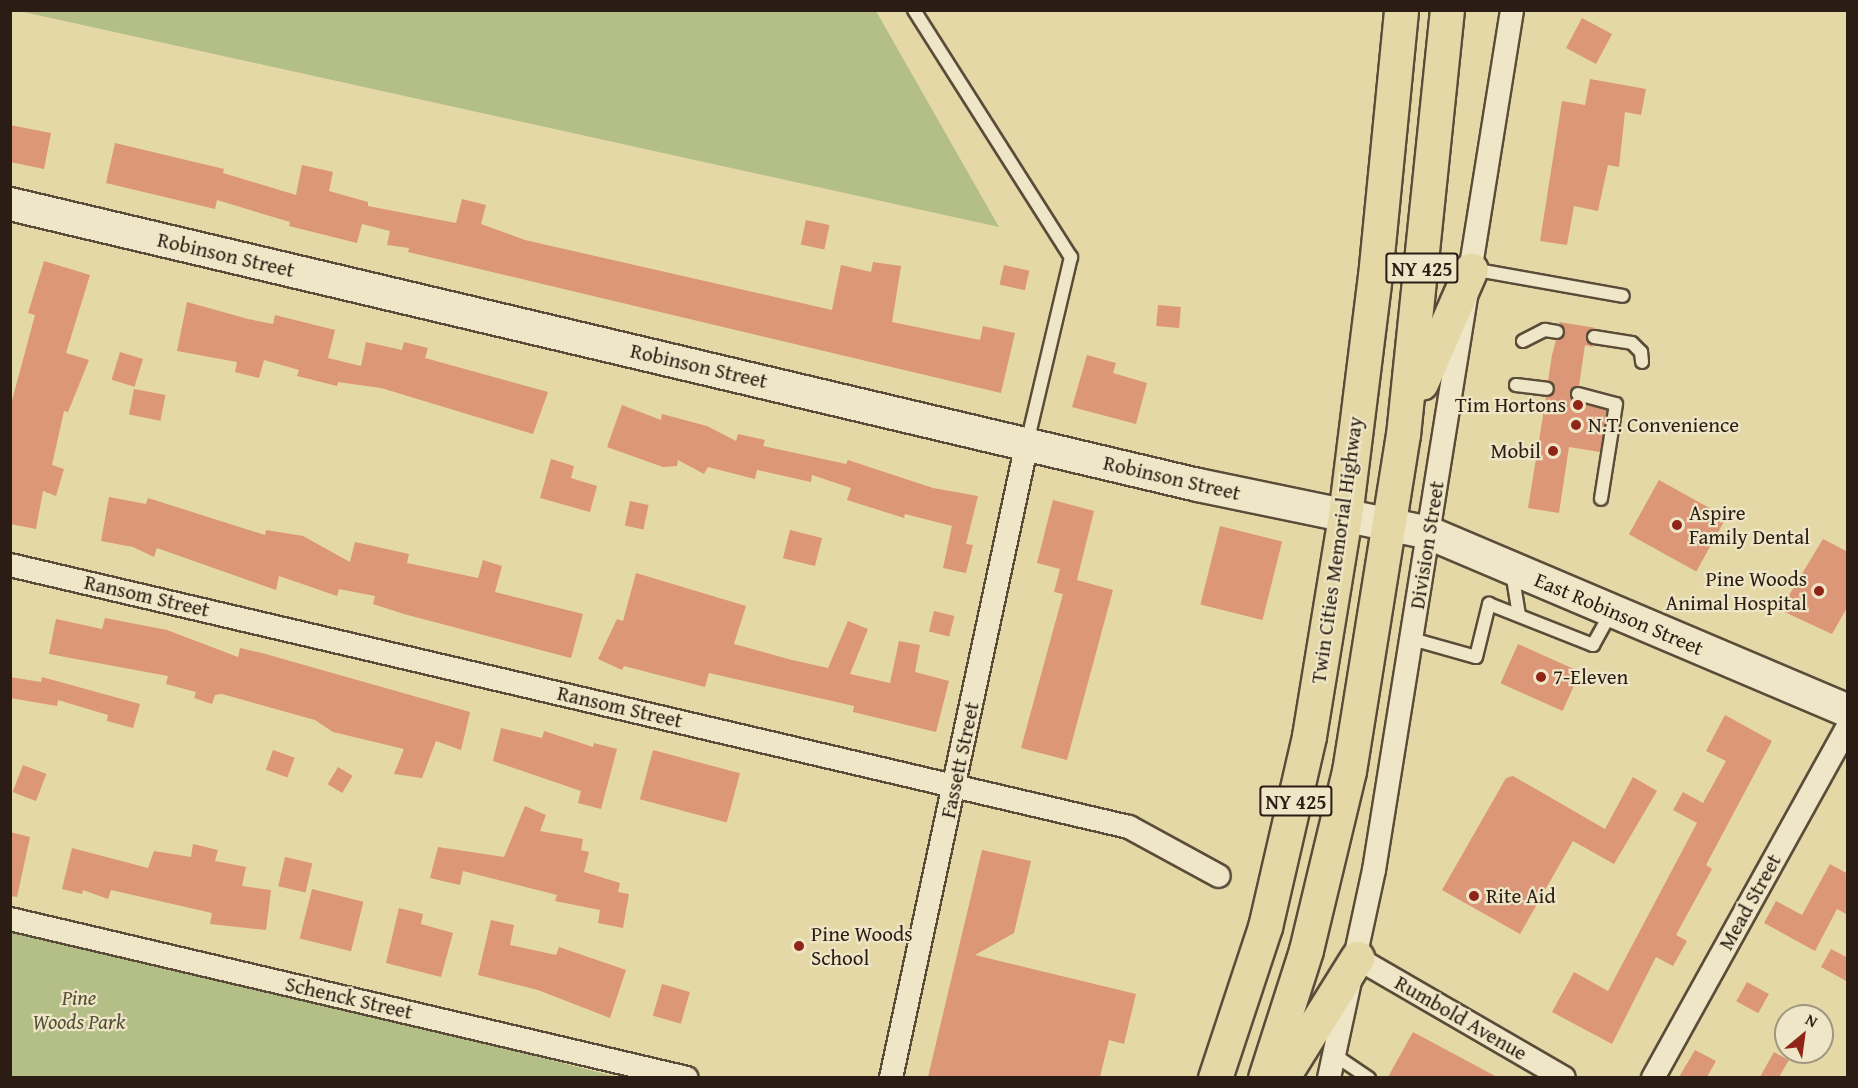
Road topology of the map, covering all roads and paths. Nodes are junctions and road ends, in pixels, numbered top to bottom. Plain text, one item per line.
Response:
1 (914, 10) edge
2 (1401, 10) edge
3 (1447, 10) edge
4 (1512, 10) edge
5 (10, 204) edge
6 (1471, 268) junction
7 (1623, 296) dead end
8 (1557, 332) dead end
9 (1594, 337) dead end
10 (1523, 341) dead end
11 (1642, 362) dead end
12 (1516, 385) dead end
13 (1547, 389) dead end
14 (1578, 394) dead end
15 (1403, 435) junction
16 (1027, 443) junction
17 (1601, 499) dead end
18 (1345, 516) junction
19 (1389, 525) junction
20 (1429, 533) junction
21 (10, 565) edge
22 (1512, 568) junction
23 (1612, 611) junction
24 (1519, 615) junction
25 (1412, 639) junction
26 (1848, 711) edge
27 (1848, 726) edge
28 (955, 785) junction
29 (1219, 876) dead end
30 (10, 919) edge
31 (1358, 958) junction
32 (1332, 1067) edge
33 (687, 1077) edge
34 (891, 1077) edge
35 (1215, 1077) edge
36 (1265, 1077) edge
37 (1282, 1077) edge
38 (1369, 1077) edge
39 (1564, 1077) edge
40 (1653, 1077) edge

1 - 16 lane
2 - 18 main road, Twin Cities Memorial Highway / NY 425
3 - 15 main road, Twin Cities Memorial Highway / NY 425
4 - 6 street, Division Street
5 - 16 street, Robinson Street
6 - 7 lane
6 - 15 main road
6 - 20 street, Division Street
8 - 10 lane
9 - 11 lane
12 - 13 lane
14 - 17 lane
15 - 19 main road, Twin Cities Memorial Highway / NY 425
16 - 18 street, Robinson Street
16 - 28 street, Fassett Street
18 - 19 street, Robinson Street
18 - 35 main road, Twin Cities Memorial Highway / NY 425
19 - 20 street, East Robinson Street
19 - 36 main road, Twin Cities Memorial Highway / NY 425
20 - 22 street, East Robinson Street
20 - 25 street, Division Street
21 - 28 street, Ransom Street
22 - 23 street, East Robinson Street
22 - 24 lane
23 - 24 lane
23 - 26 street, East Robinson Street
24 - 25 lane
25 - 31 street, Division Street
27 - 40 street, Mead Street
28 - 29 street, Ransom Street
28 - 34 street, Fassett Street
30 - 33 street, Schenck Street
31 - 32 street, Division Street
31 - 37 main road
31 - 39 street, Rumbold Avenue
32 - 38 lane

